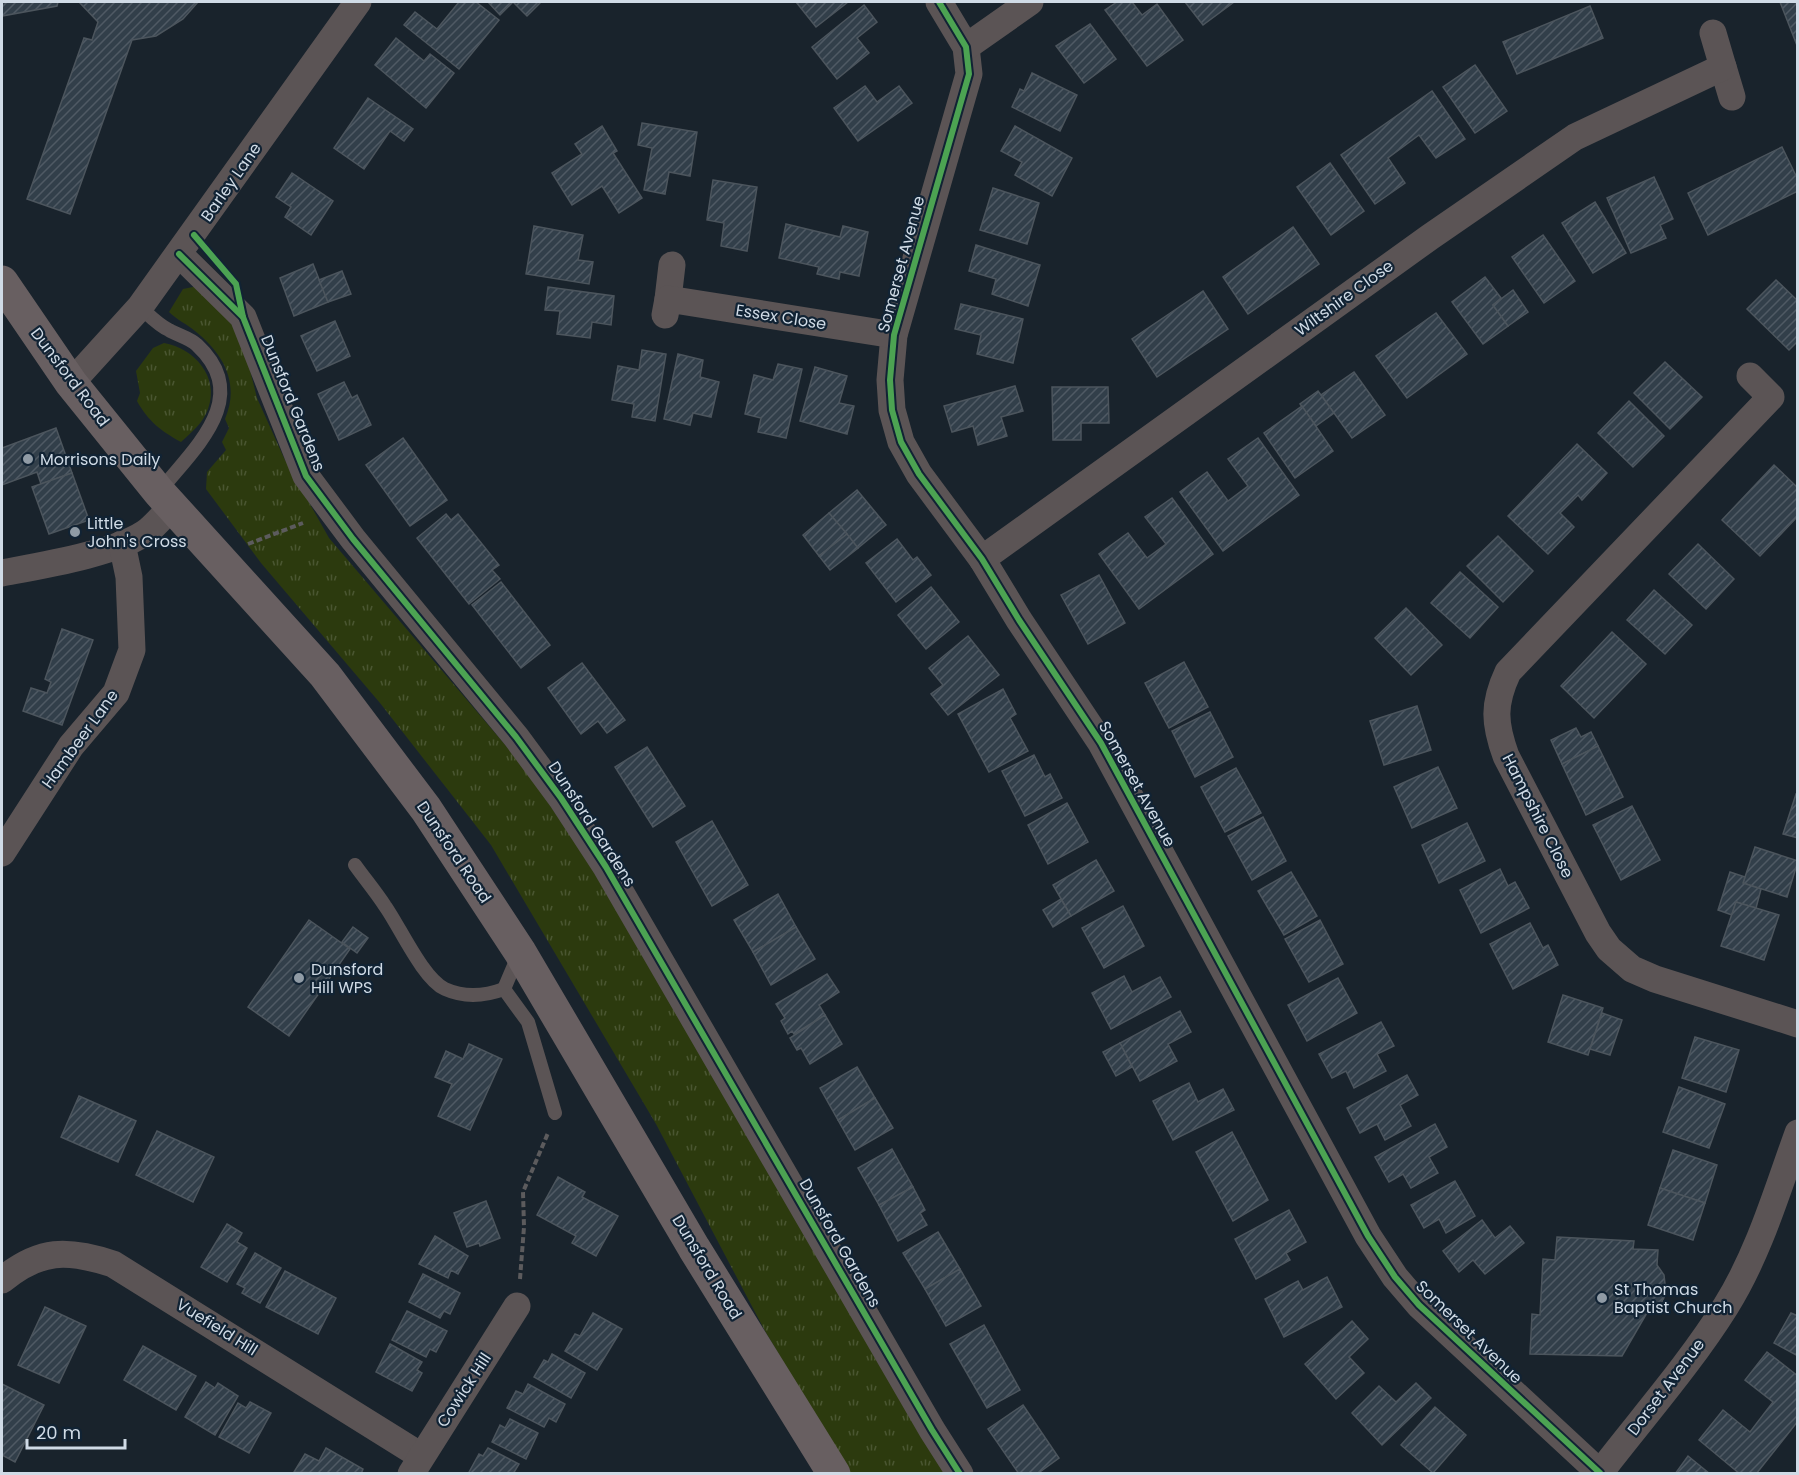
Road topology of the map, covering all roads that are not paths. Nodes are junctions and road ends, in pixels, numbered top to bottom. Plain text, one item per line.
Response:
1 (358, 2) edge
2 (939, 2) edge
3 (1030, 2) edge
4 (1713, 33) dead end
5 (966, 47) junction
6 (1723, 67) junction
7 (1732, 97) dead end
8 (179, 254) junction
9 (672, 265) dead end
10 (2, 282) edge
11 (140, 307) junction
12 (894, 335) junction
13 (1750, 376) dead end
14 (71, 382) junction
15 (165, 499) junction
16 (122, 544) junction
17 (982, 559) junction
18 (2, 573) edge
19 (2, 853) edge
20 (355, 865) dead end
21 (520, 952) junction
22 (504, 989) junction
23 (1797, 1024) edge
24 (555, 1113) road end
25 (1797, 1132) edge
26 (2, 1280) edge
27 (517, 1306) road end
28 (416, 1465) edge
29 (834, 1473) edge
30 (960, 1473) edge
31 (1600, 1473) edge

1 - 8 street, Barley Lane
2 - 5 street, Somerset Avenue
3 - 5 street
4 - 6 street
5 - 12 street, Somerset Avenue
6 - 7 street
6 - 17 street, Wiltshire Close
8 - 11 street, Barley Lane
8 - 30 street, Dunsford Gardens
9 - 12 street, Essex Close
10 - 14 main road, Dunsford Road
11 - 14 street, Barley Lane
11 - 15 lane
12 - 17 street, Somerset Avenue
13 - 23 street, Hampshire Close
14 - 15 main road, Dunsford Road
15 - 16 street
15 - 21 main road, Dunsford Road
16 - 18 street
16 - 19 street, Hambeer Lane
17 - 31 street, Somerset Avenue
20 - 22 lane
21 - 22 lane
21 - 29 main road, Dunsford Road
22 - 24 lane
25 - 31 street, Dorset Avenue
26 - 28 street, Vuefield Hill
27 - 28 street, Cowick Hill

